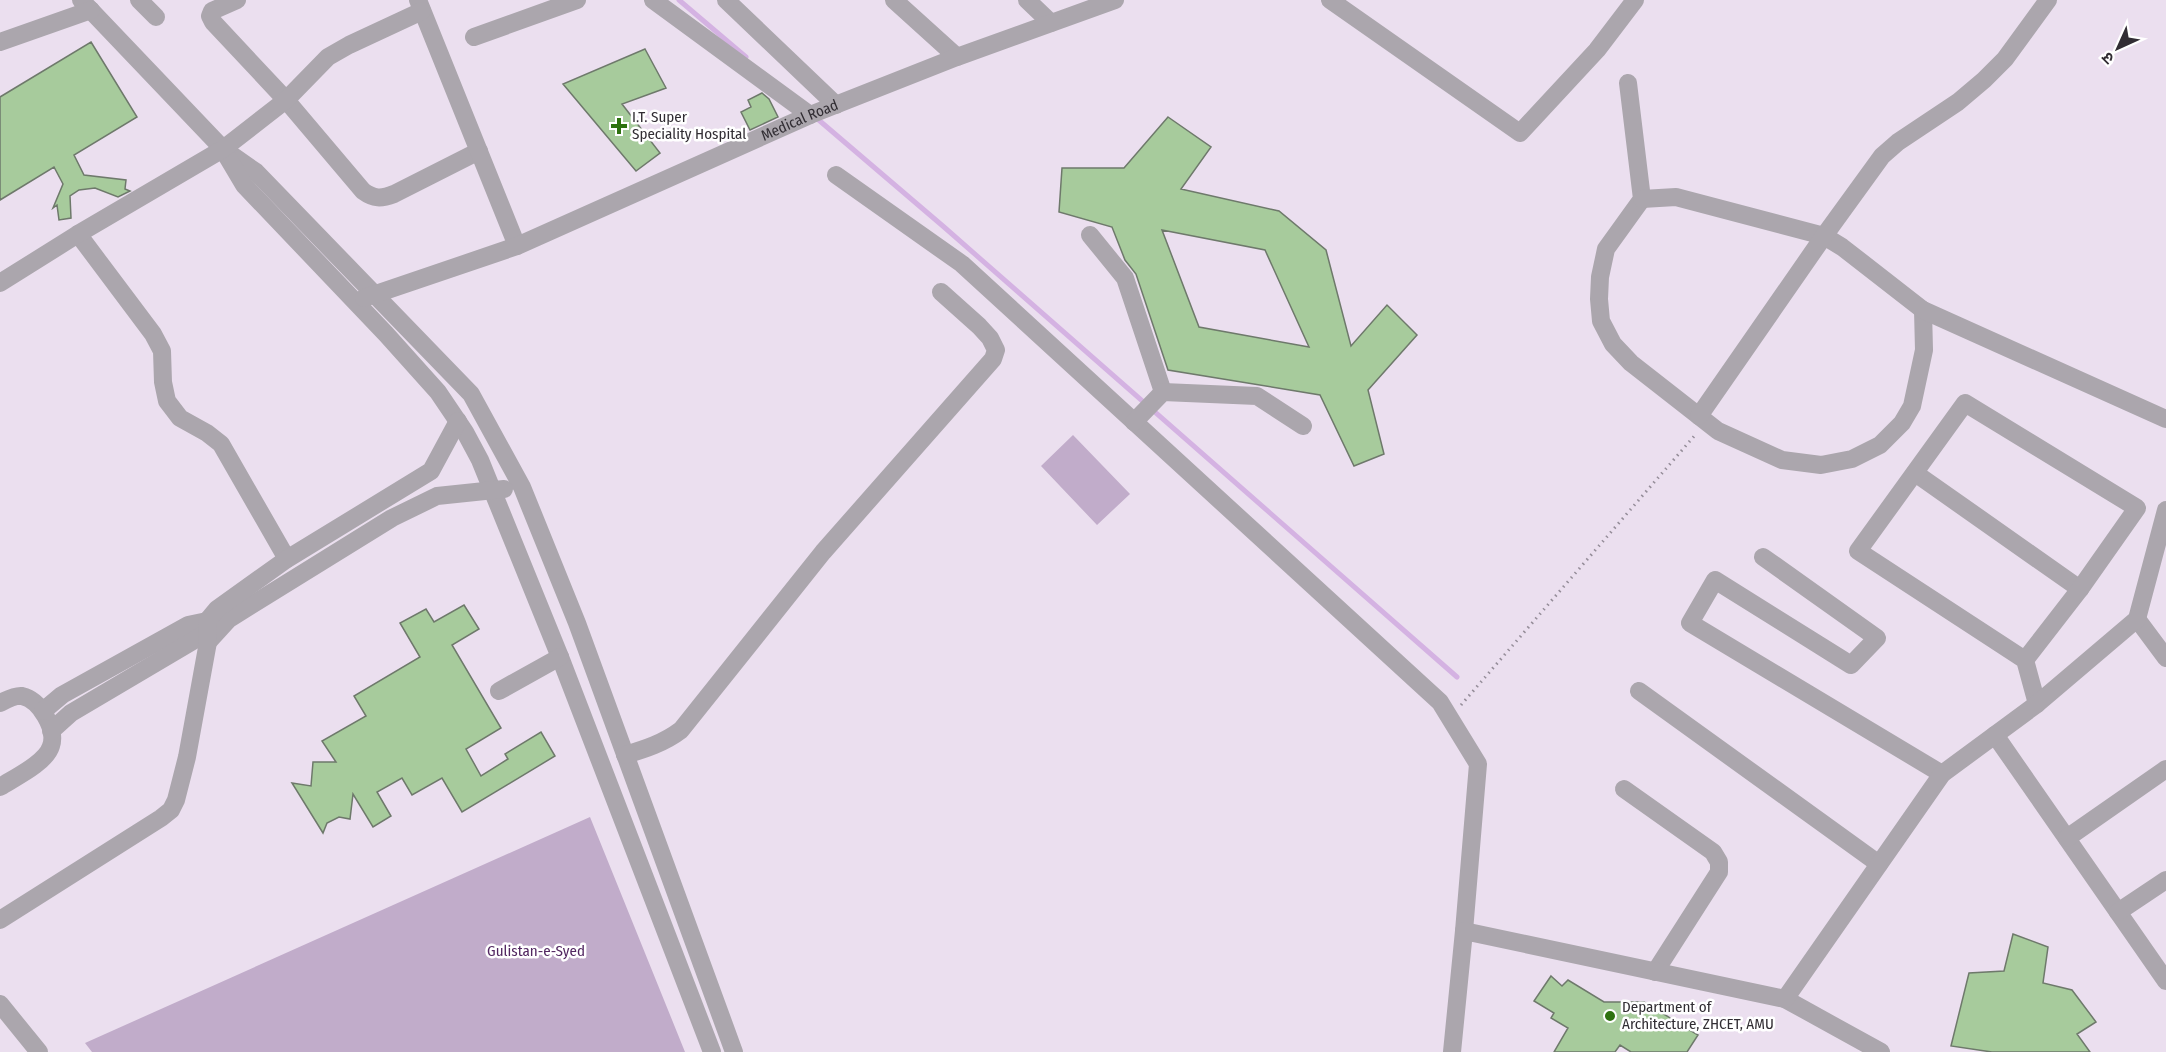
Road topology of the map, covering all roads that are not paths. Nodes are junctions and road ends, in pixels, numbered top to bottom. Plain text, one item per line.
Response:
1 (139, 0) edge
2 (237, 0) edge
3 (578, 0) edge
4 (653, 0) edge
5 (726, 0) edge
6 (894, 0) edge
7 (1027, 0) edge
8 (1115, 0) edge
9 (1330, 0) edge
10 (1635, 0) edge
11 (2048, 0) edge
12 (86, 5) edge
13 (420, 5) edge
14 (156, 17) dead end
15 (1051, 23) junction
16 (474, 37) dead end
17 (0, 42) edge
18 (957, 57) junction
19 (1628, 83) dead end
20 (286, 100) junction
21 (836, 105) junction
22 (810, 115) junction
23 (223, 148) junction
24 (479, 152) junction
25 (836, 175) dead end
26 (1642, 199) junction
27 (78, 234) junction
28 (1090, 235) dead end
29 (1824, 236) junction
30 (517, 246) junction
31 (0, 283) edge
32 (940, 292) dead end
33 (373, 294) junction
34 (355, 303) junction
35 (1923, 310) junction
36 (1162, 392) junction
37 (1703, 419) junction
38 (2166, 419) edge
39 (458, 421) junction
40 (1134, 422) junction
41 (1303, 426) dead end
42 (1915, 473) junction
43 (522, 487) junction
44 (492, 489) junction
45 (2166, 510) edge
46 (1763, 556) dead end
47 (287, 559) junction
48 (2080, 589) junction
49 (2138, 619) junction
50 (207, 632) junction
51 (560, 657) junction
52 (2166, 658) edge
53 (2025, 660) junction
54 (499, 691) dead end
55 (1639, 691) dead end
56 (0, 703) edge
57 (2037, 704) junction
58 (43, 711) junction
59 (51, 731) junction
60 (1995, 735) junction
61 (625, 755) junction
62 (2166, 769) edge
63 (1941, 774) junction
64 (0, 787) edge
65 (1624, 789) dead end
66 (2067, 838) junction
67 (1879, 864) junction
68 (2166, 880) edge
69 (2118, 912) junction
70 (0, 920) edge
71 (1464, 931) junction
72 (1655, 972) junction
73 (2166, 981) edge
74 (1785, 999) junction
75 (0, 1004) edge
76 (730, 1051) edge
77 (39, 1052) edge
78 (712, 1052) edge
79 (1452, 1052) edge
80 (1881, 1052) edge

1 - 14 street
2 - 20 street
3 - 16 street
4 - 22 street
5 - 21 street
6 - 18 street
7 - 15 street
8 - 15 street, Medical Road
9 - 10 street
11 - 29 street
12 - 17 street
12 - 23 street
13 - 20 street
13 - 24 street
15 - 18 street, Medical Road
18 - 21 street, Medical Road
19 - 26 street
20 - 23 street
20 - 24 street
21 - 22 street, Medical Road
22 - 30 street, Medical Road
23 - 27 street
23 - 33 street
23 - 34 street
24 - 30 street
25 - 40 street
26 - 29 street
26 - 37 street
27 - 31 street
27 - 47 street
28 - 36 street
29 - 35 street
29 - 37 street
30 - 33 street, Medical Road
32 - 61 street
33 - 34 street, Medical Road
33 - 43 street
34 - 39 street
35 - 37 street
35 - 38 street
36 - 40 street
36 - 41 street
39 - 44 street
39 - 47 street
40 - 71 street
42 - 48 street
42 - 48 street
42 - 53 street
43 - 44 street
43 - 61 street
44 - 50 street
44 - 51 street
45 - 49 street
46 - 63 street
47 - 50 street
48 - 53 street
49 - 52 street
49 - 57 street
50 - 58 street
50 - 59 street
50 - 70 street
51 - 54 street
51 - 78 street
53 - 57 street
55 - 67 street
56 - 58 street
57 - 60 street
58 - 59 street
59 - 64 street
60 - 63 street
60 - 66 street
61 - 76 street
62 - 66 street
63 - 67 street
65 - 72 street
66 - 69 street
67 - 74 street
68 - 69 street
69 - 73 street
71 - 72 street
71 - 79 street
72 - 74 street
74 - 80 street
75 - 77 street

